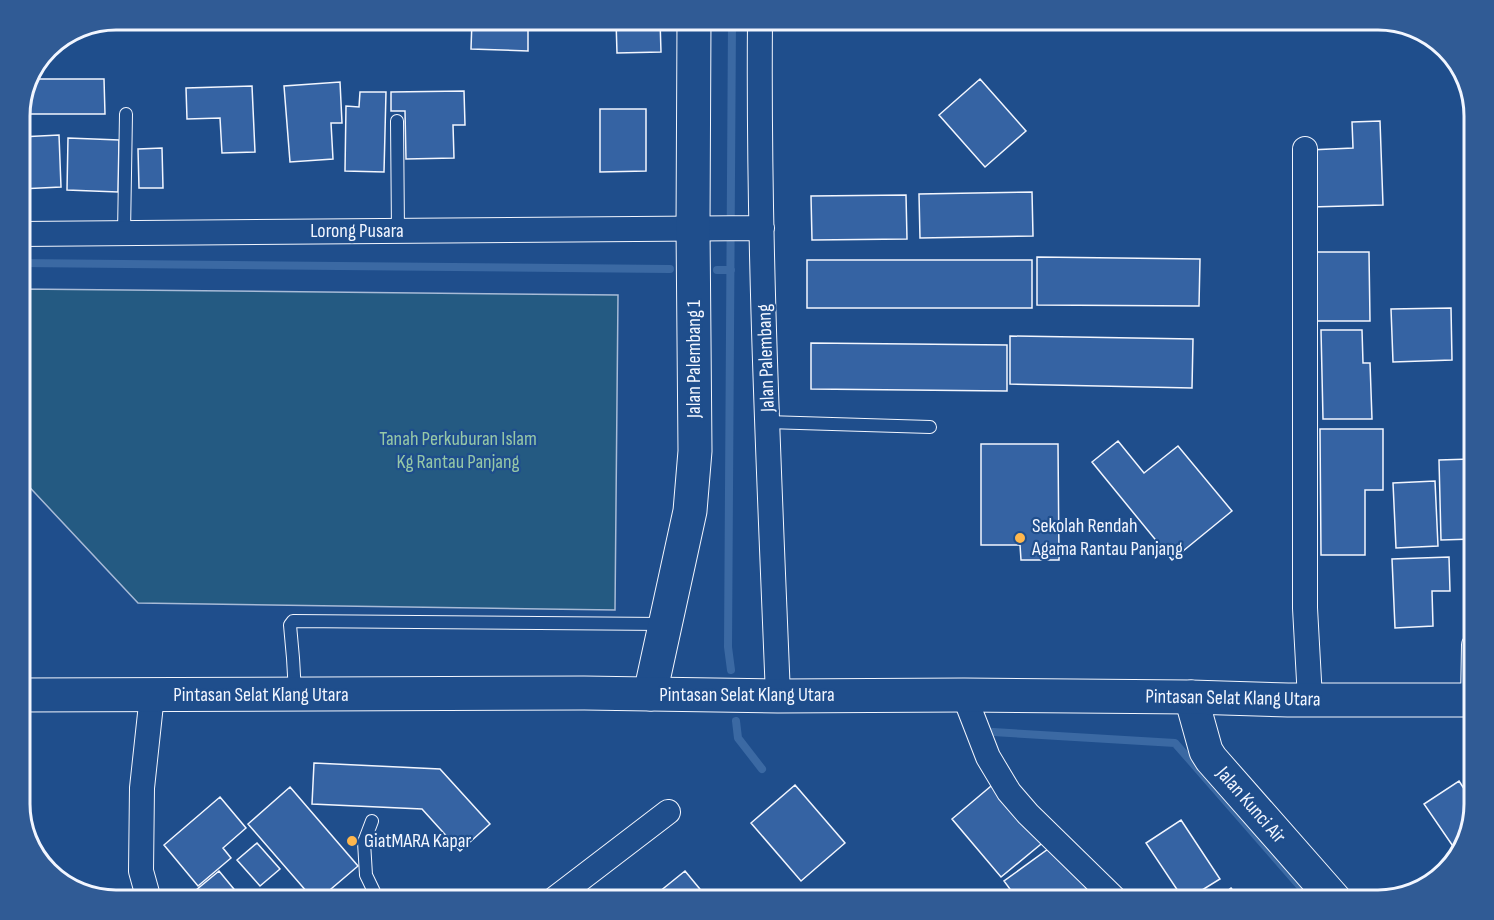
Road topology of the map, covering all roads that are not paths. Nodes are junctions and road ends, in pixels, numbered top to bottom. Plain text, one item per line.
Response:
1 (694, 30) edge
2 (760, 30) edge
3 (126, 114) dead end
4 (397, 122) dead end
5 (1305, 149) dead end
6 (700, 228) junction
7 (753, 228) junction
8 (398, 231) junction
9 (124, 233) junction
10 (30, 234) edge
11 (767, 422) junction
12 (930, 427) dead end
13 (665, 624) junction
14 (295, 694) junction
15 (650, 694) junction
16 (30, 695) edge
17 (152, 695) junction
18 (964, 695) junction
19 (778, 696) junction
20 (1191, 697) junction
21 (1310, 699) junction
22 (1464, 700) edge
23 (668, 812) dead end
24 (372, 822) dead end
25 (146, 890) edge
26 (373, 890) edge
27 (566, 890) edge
28 (1106, 890) edge
29 (1326, 890) edge

1 - 6 main road, Jalan Palembang 1
2 - 7 street, Jalan Palembang
3 - 9 lane
4 - 8 lane
5 - 21 street
6 - 7 street, Lorong Pusara
6 - 8 street, Lorong Pusara
6 - 13 main road, Jalan Palembang 1
7 - 11 street, Jalan Palembang
8 - 9 street, Lorong Pusara
9 - 10 street, Lorong Pusara
11 - 12 lane
11 - 19 street, Jalan Palembang
13 - 14 lane
13 - 15 main road, Jalan Palembang 1
14 - 15 main road, Pintasan Selat Klang Utara
14 - 17 main road, Pintasan Selat Klang Utara
15 - 19 main road, Pintasan Selat Klang Utara
16 - 17 main road, Pintasan Selat Klang Utara
17 - 25 street
18 - 19 main road, Pintasan Selat Klang Utara
18 - 20 main road, Pintasan Selat Klang Utara
18 - 28 street
20 - 21 main road, Pintasan Selat Klang Utara
20 - 29 main road, Jalan Kunci Air
21 - 22 main road, Pintasan Selat Klang Utara
23 - 27 street
24 - 26 lane

